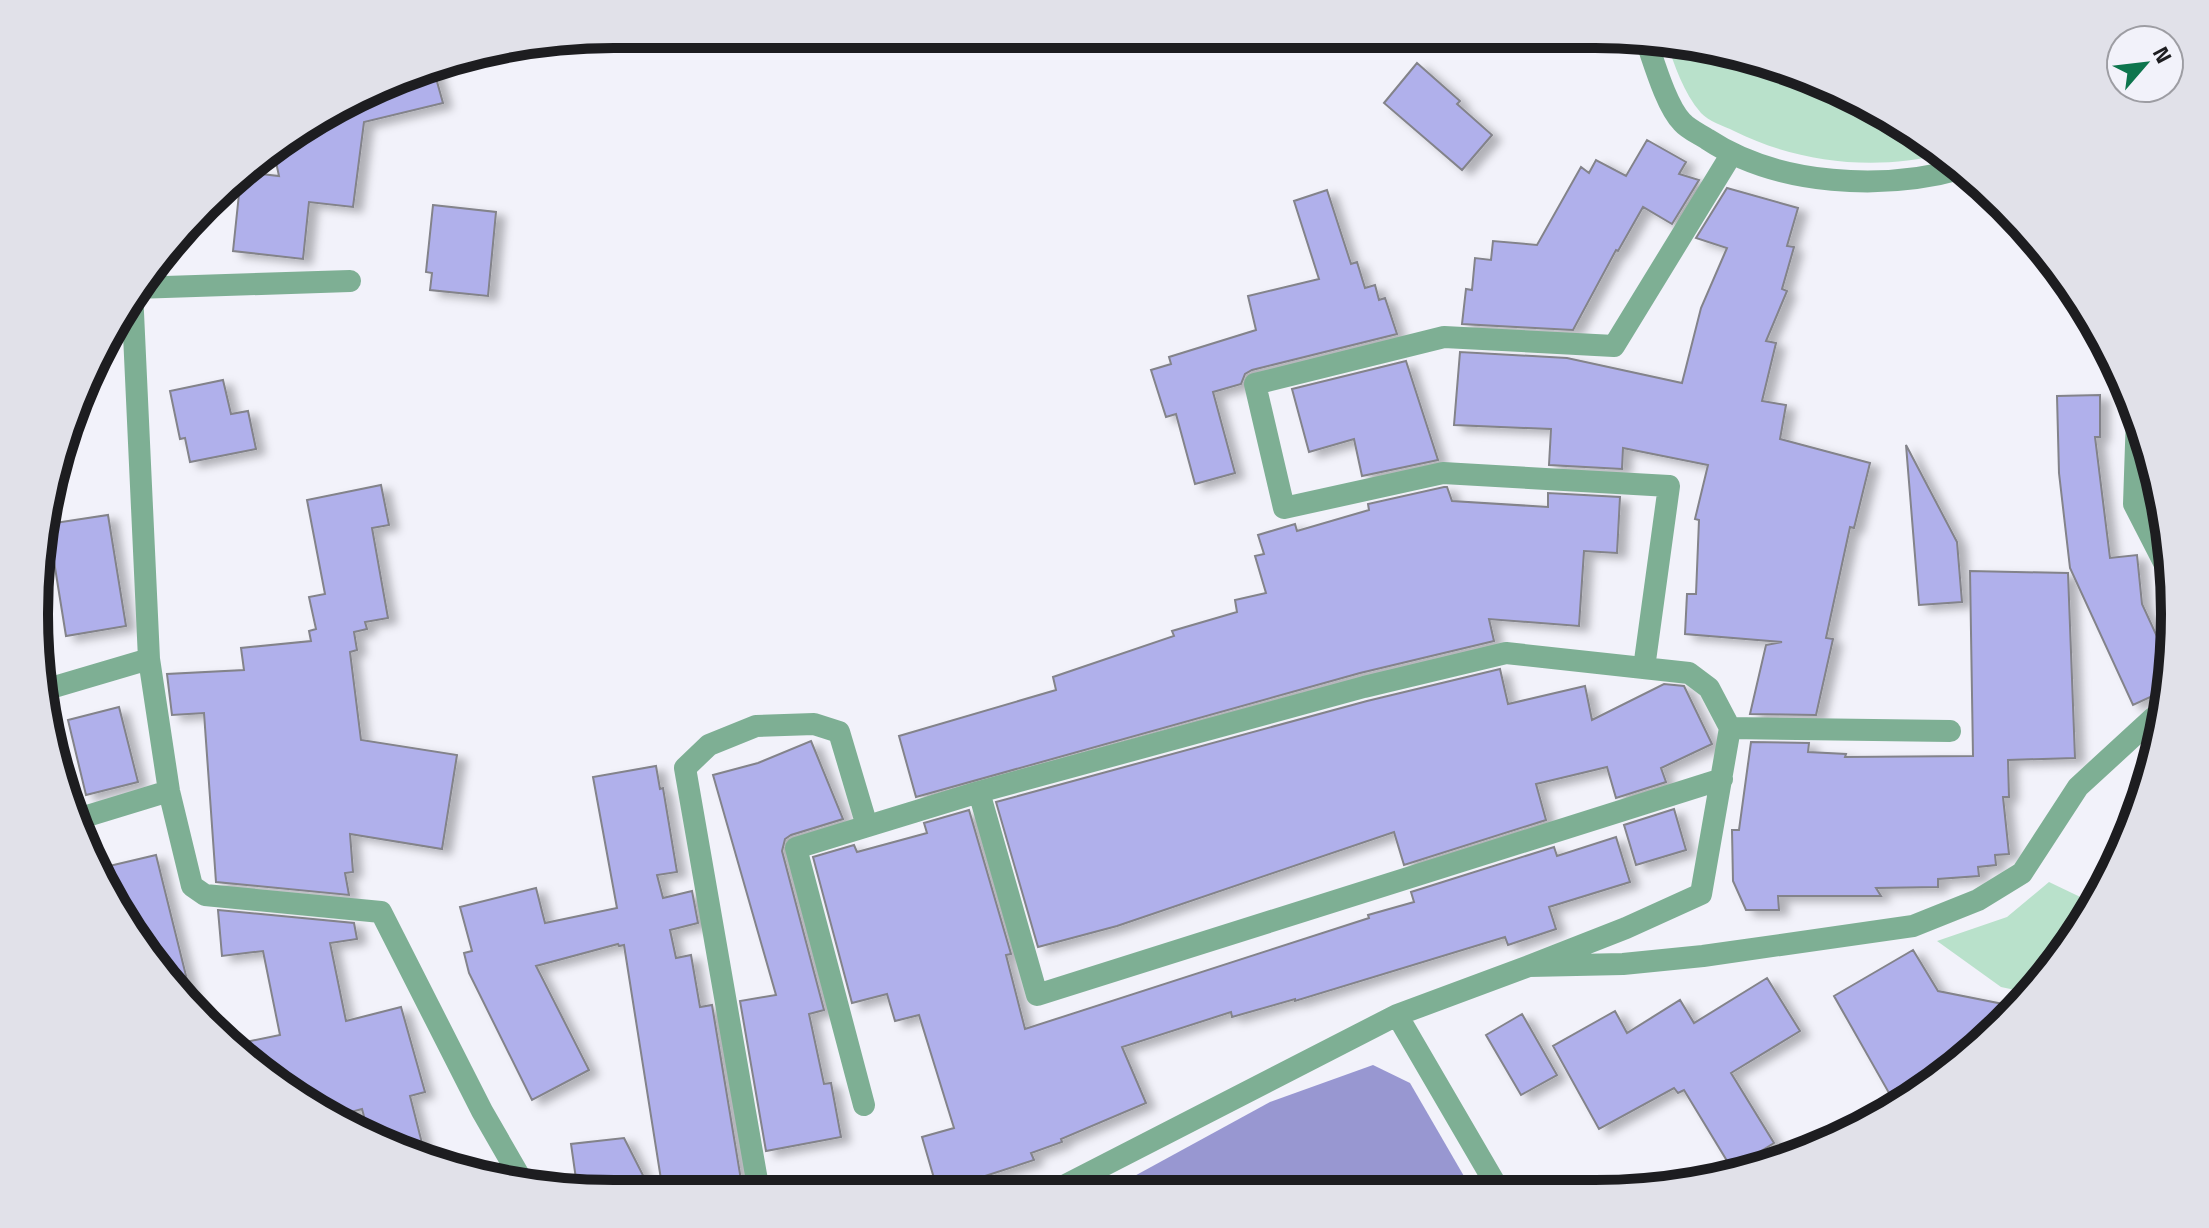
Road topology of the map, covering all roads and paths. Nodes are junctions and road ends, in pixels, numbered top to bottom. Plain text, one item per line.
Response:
1 (1650, 51) edge
2 (1731, 155) junction
3 (1948, 171) edge
4 (350, 281) dead end
5 (151, 289) edge
6 (135, 313) edge
7 (2136, 448) edge
8 (2157, 549) edge
9 (149, 659) junction
10 (1644, 668) junction
11 (53, 687) edge
12 (2151, 720) edge
13 (1730, 728) junction
14 (1950, 731) dead end
15 (1722, 779) junction
16 (169, 791) junction
17 (979, 792) junction
18 (86, 816) edge
19 (867, 826) junction
20 (1529, 966) junction
21 (1397, 1015) junction
22 (864, 1105) dead end
23 (517, 1171) edge
24 (757, 1180) edge
25 (1075, 1180) edge
26 (1493, 1180) edge

1 - 2 street
2 - 3 street
2 - 10 street
4 - 5 street
6 - 9 street
7 - 8 street
9 - 11 street
9 - 16 street
10 - 13 street
10 - 17 street
12 - 20 street
13 - 14 street
13 - 15 street
15 - 17 street
15 - 20 street
16 - 18 street
16 - 23 street
17 - 19 street
19 - 22 street
19 - 24 street
20 - 21 street
21 - 25 street
21 - 26 street

